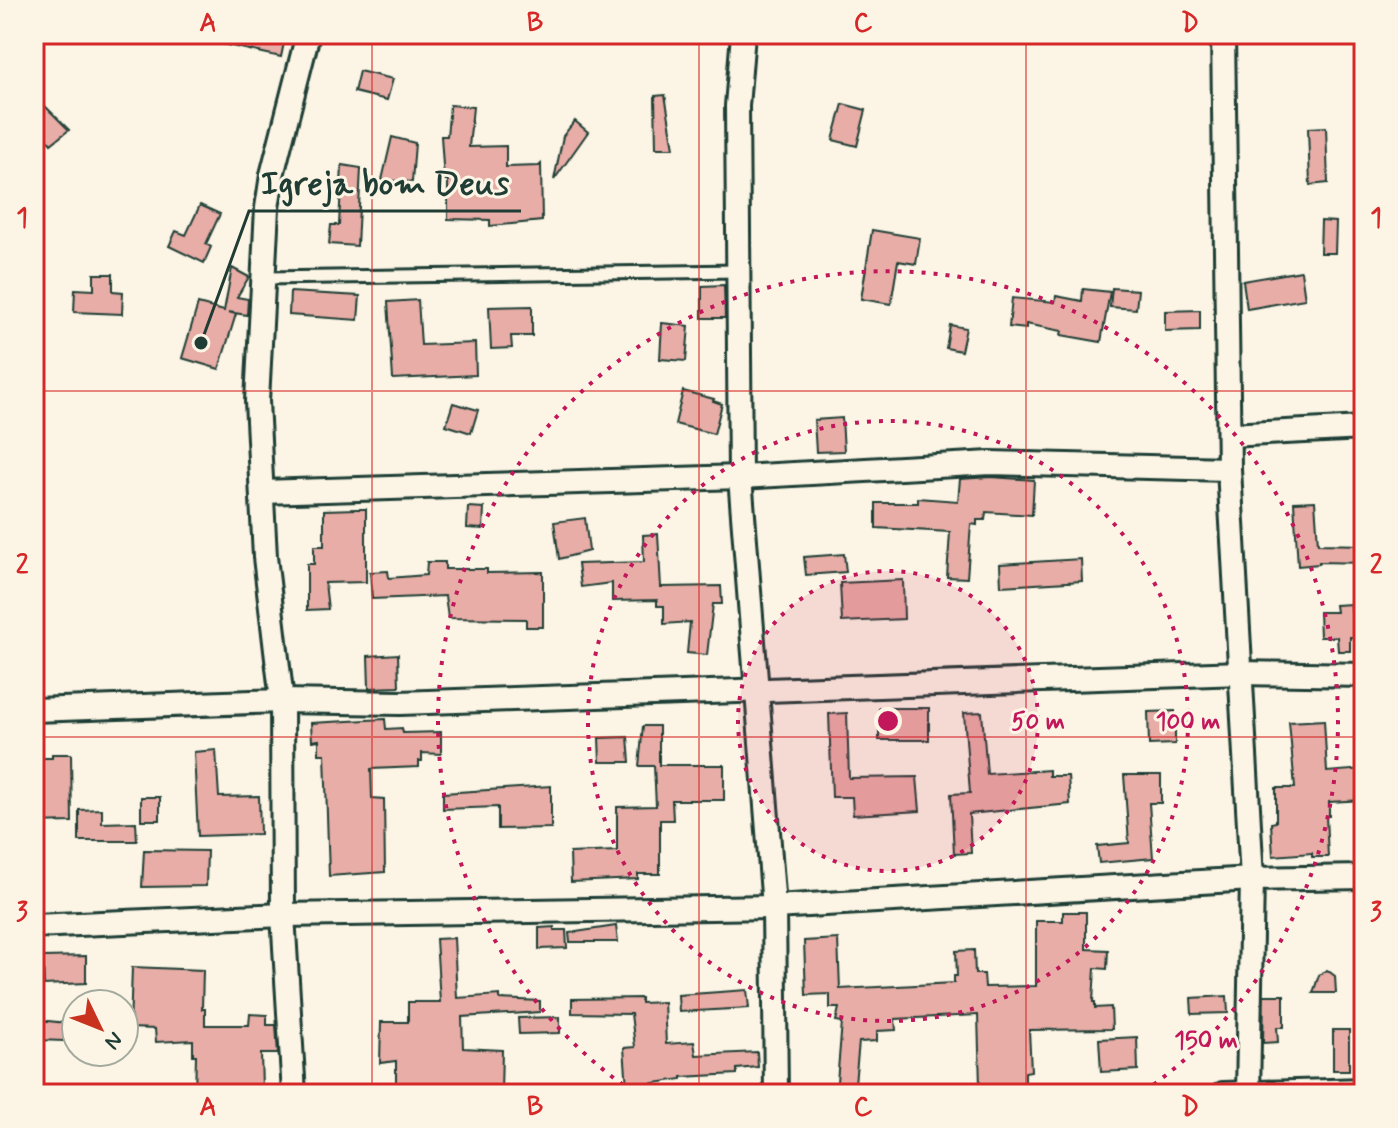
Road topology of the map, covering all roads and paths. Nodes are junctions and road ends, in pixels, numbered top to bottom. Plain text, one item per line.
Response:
1 (308, 34) edge
2 (743, 34) edge
3 (1223, 34) edge
4 (739, 271) junction
5 (265, 278) junction
6 (1364, 428) edge
7 (1229, 435) junction
8 (1229, 469) junction
9 (740, 477) junction
10 (262, 492) junction
11 (1241, 673) junction
12 (1364, 675) edge
13 (757, 691) junction
14 (282, 701) junction
15 (34, 710) edge
16 (1364, 877) edge
17 (1252, 879) junction
18 (774, 907) junction
19 (283, 915) junction
20 (34, 926) edge
21 (1364, 1090) edge
22 (1248, 1093) edge
23 (294, 1094) edge
24 (776, 1094) edge
25 (1223, 1094) edge

1 - 5 street
2 - 4 street
3 - 7 street
4 - 5 lane
4 - 9 street
5 - 10 street
6 - 7 street
7 - 8 street
8 - 9 street
8 - 11 street
9 - 10 street
9 - 13 street
10 - 14 street
11 - 12 street
11 - 13 street
11 - 17 street
13 - 14 street
13 - 18 street
14 - 15 street
14 - 19 street
16 - 17 street
17 - 18 street
17 - 22 street
18 - 19 street
18 - 24 street
19 - 20 street
19 - 23 street
21 - 22 street
22 - 25 street

